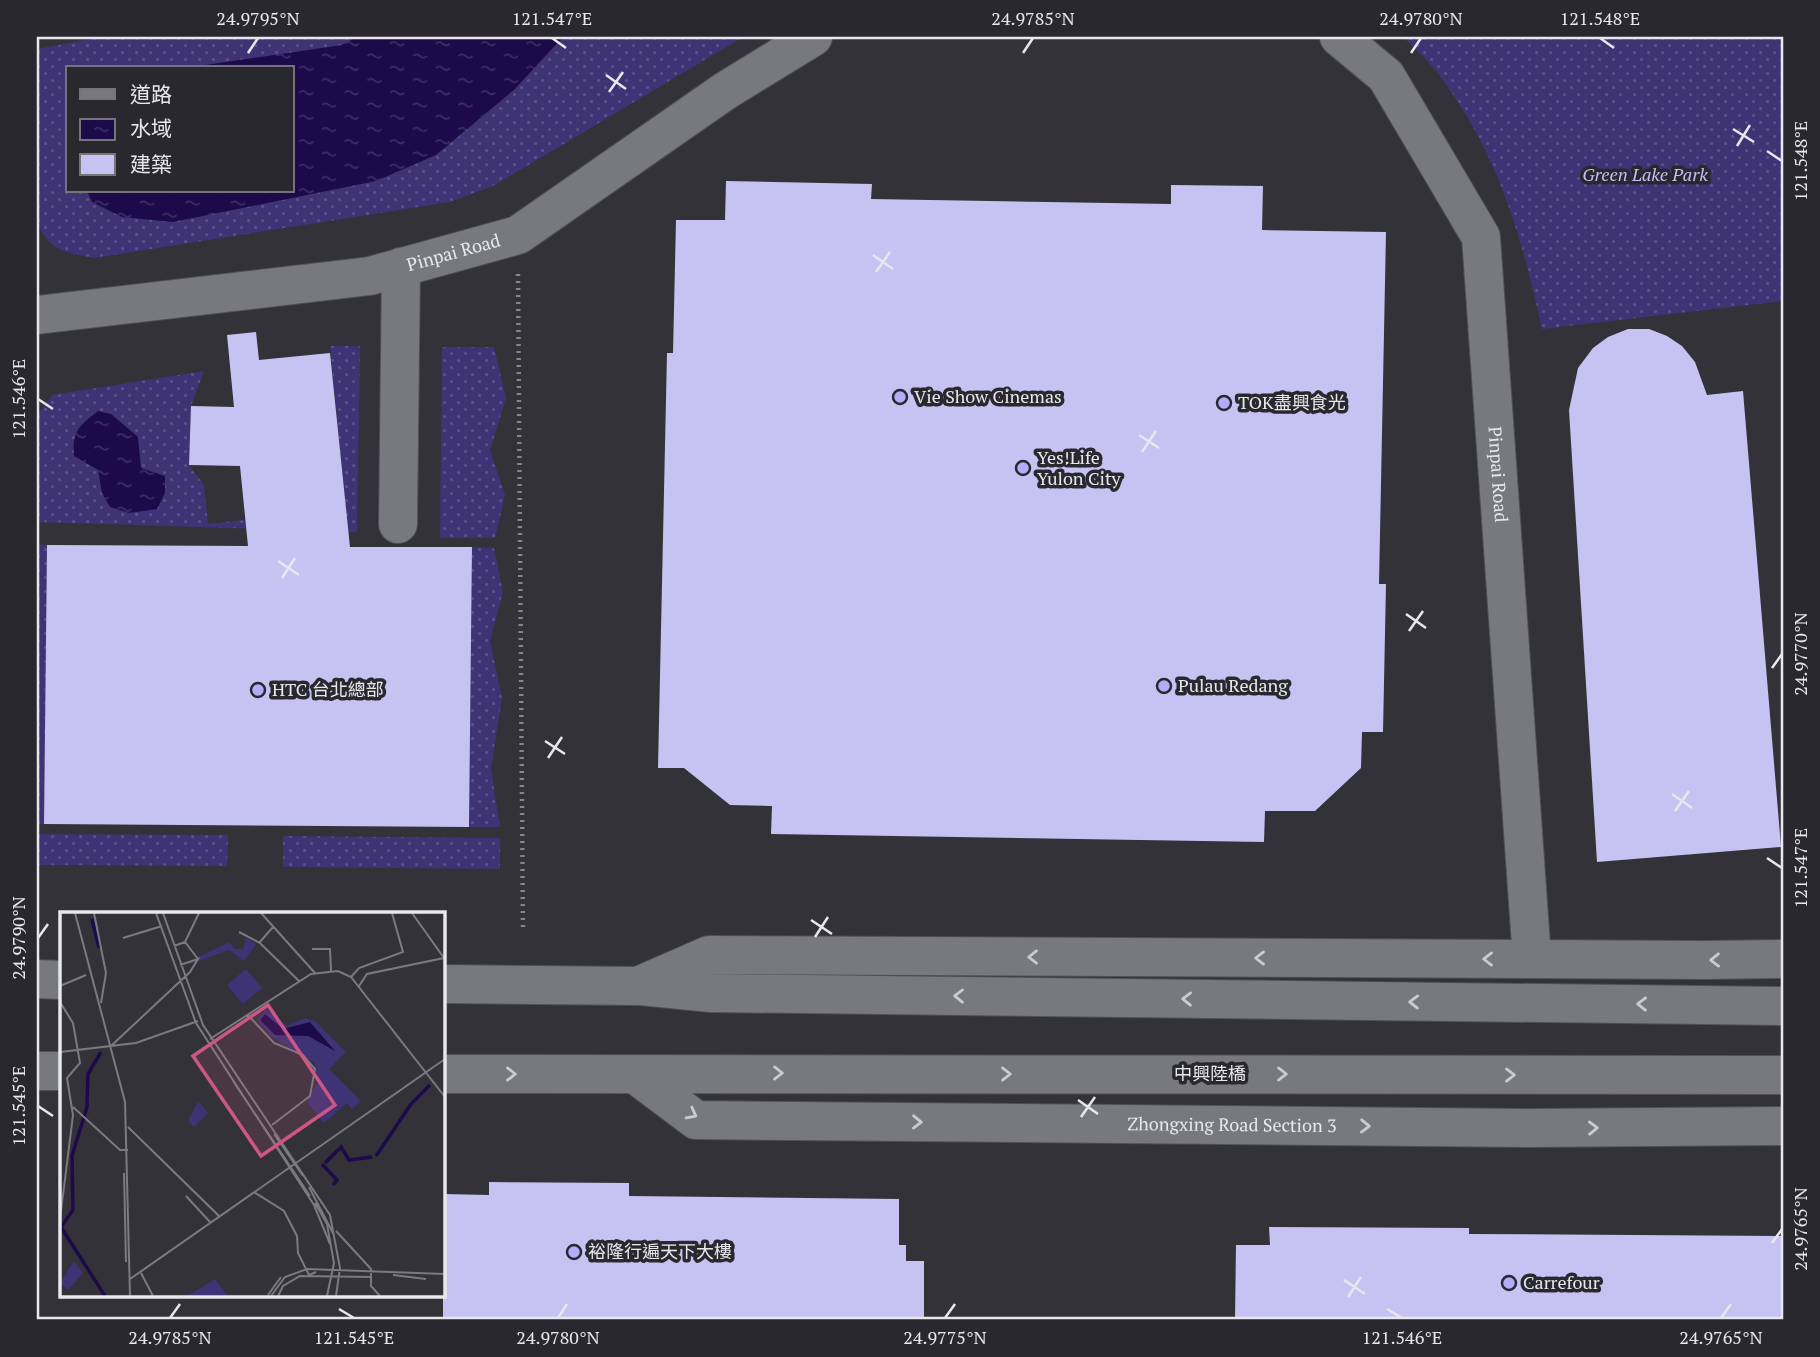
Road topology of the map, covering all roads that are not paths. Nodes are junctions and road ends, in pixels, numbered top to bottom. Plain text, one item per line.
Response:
1 (813, 37) edge
2 (1339, 37) edge
3 (401, 267) junction
4 (37, 315) edge
5 (398, 524) dead end
6 (1532, 959) junction
7 (1783, 959) edge
8 (37, 979) edge
9 (60, 980) edge
10 (444, 984) edge
11 (638, 986) junction
12 (1783, 1006) edge
13 (37, 1071) edge
14 (60, 1071) edge
15 (444, 1074) edge
16 (636, 1075) junction
17 (1783, 1075) edge
18 (1783, 1126) edge

1 - 3 street, Pinpai Road
2 - 6 street, Pinpai Road
3 - 4 street, Pinpai Road
3 - 5 street
7 -> 6 street
6 -> 11 street
8 - 9 street
10 - 11 street
12 -> 11 street
13 - 14 street
15 -> 16 street
16 -> 17 street, 中興陸橋
16 -> 18 street, Zhongxing Road Section 3

